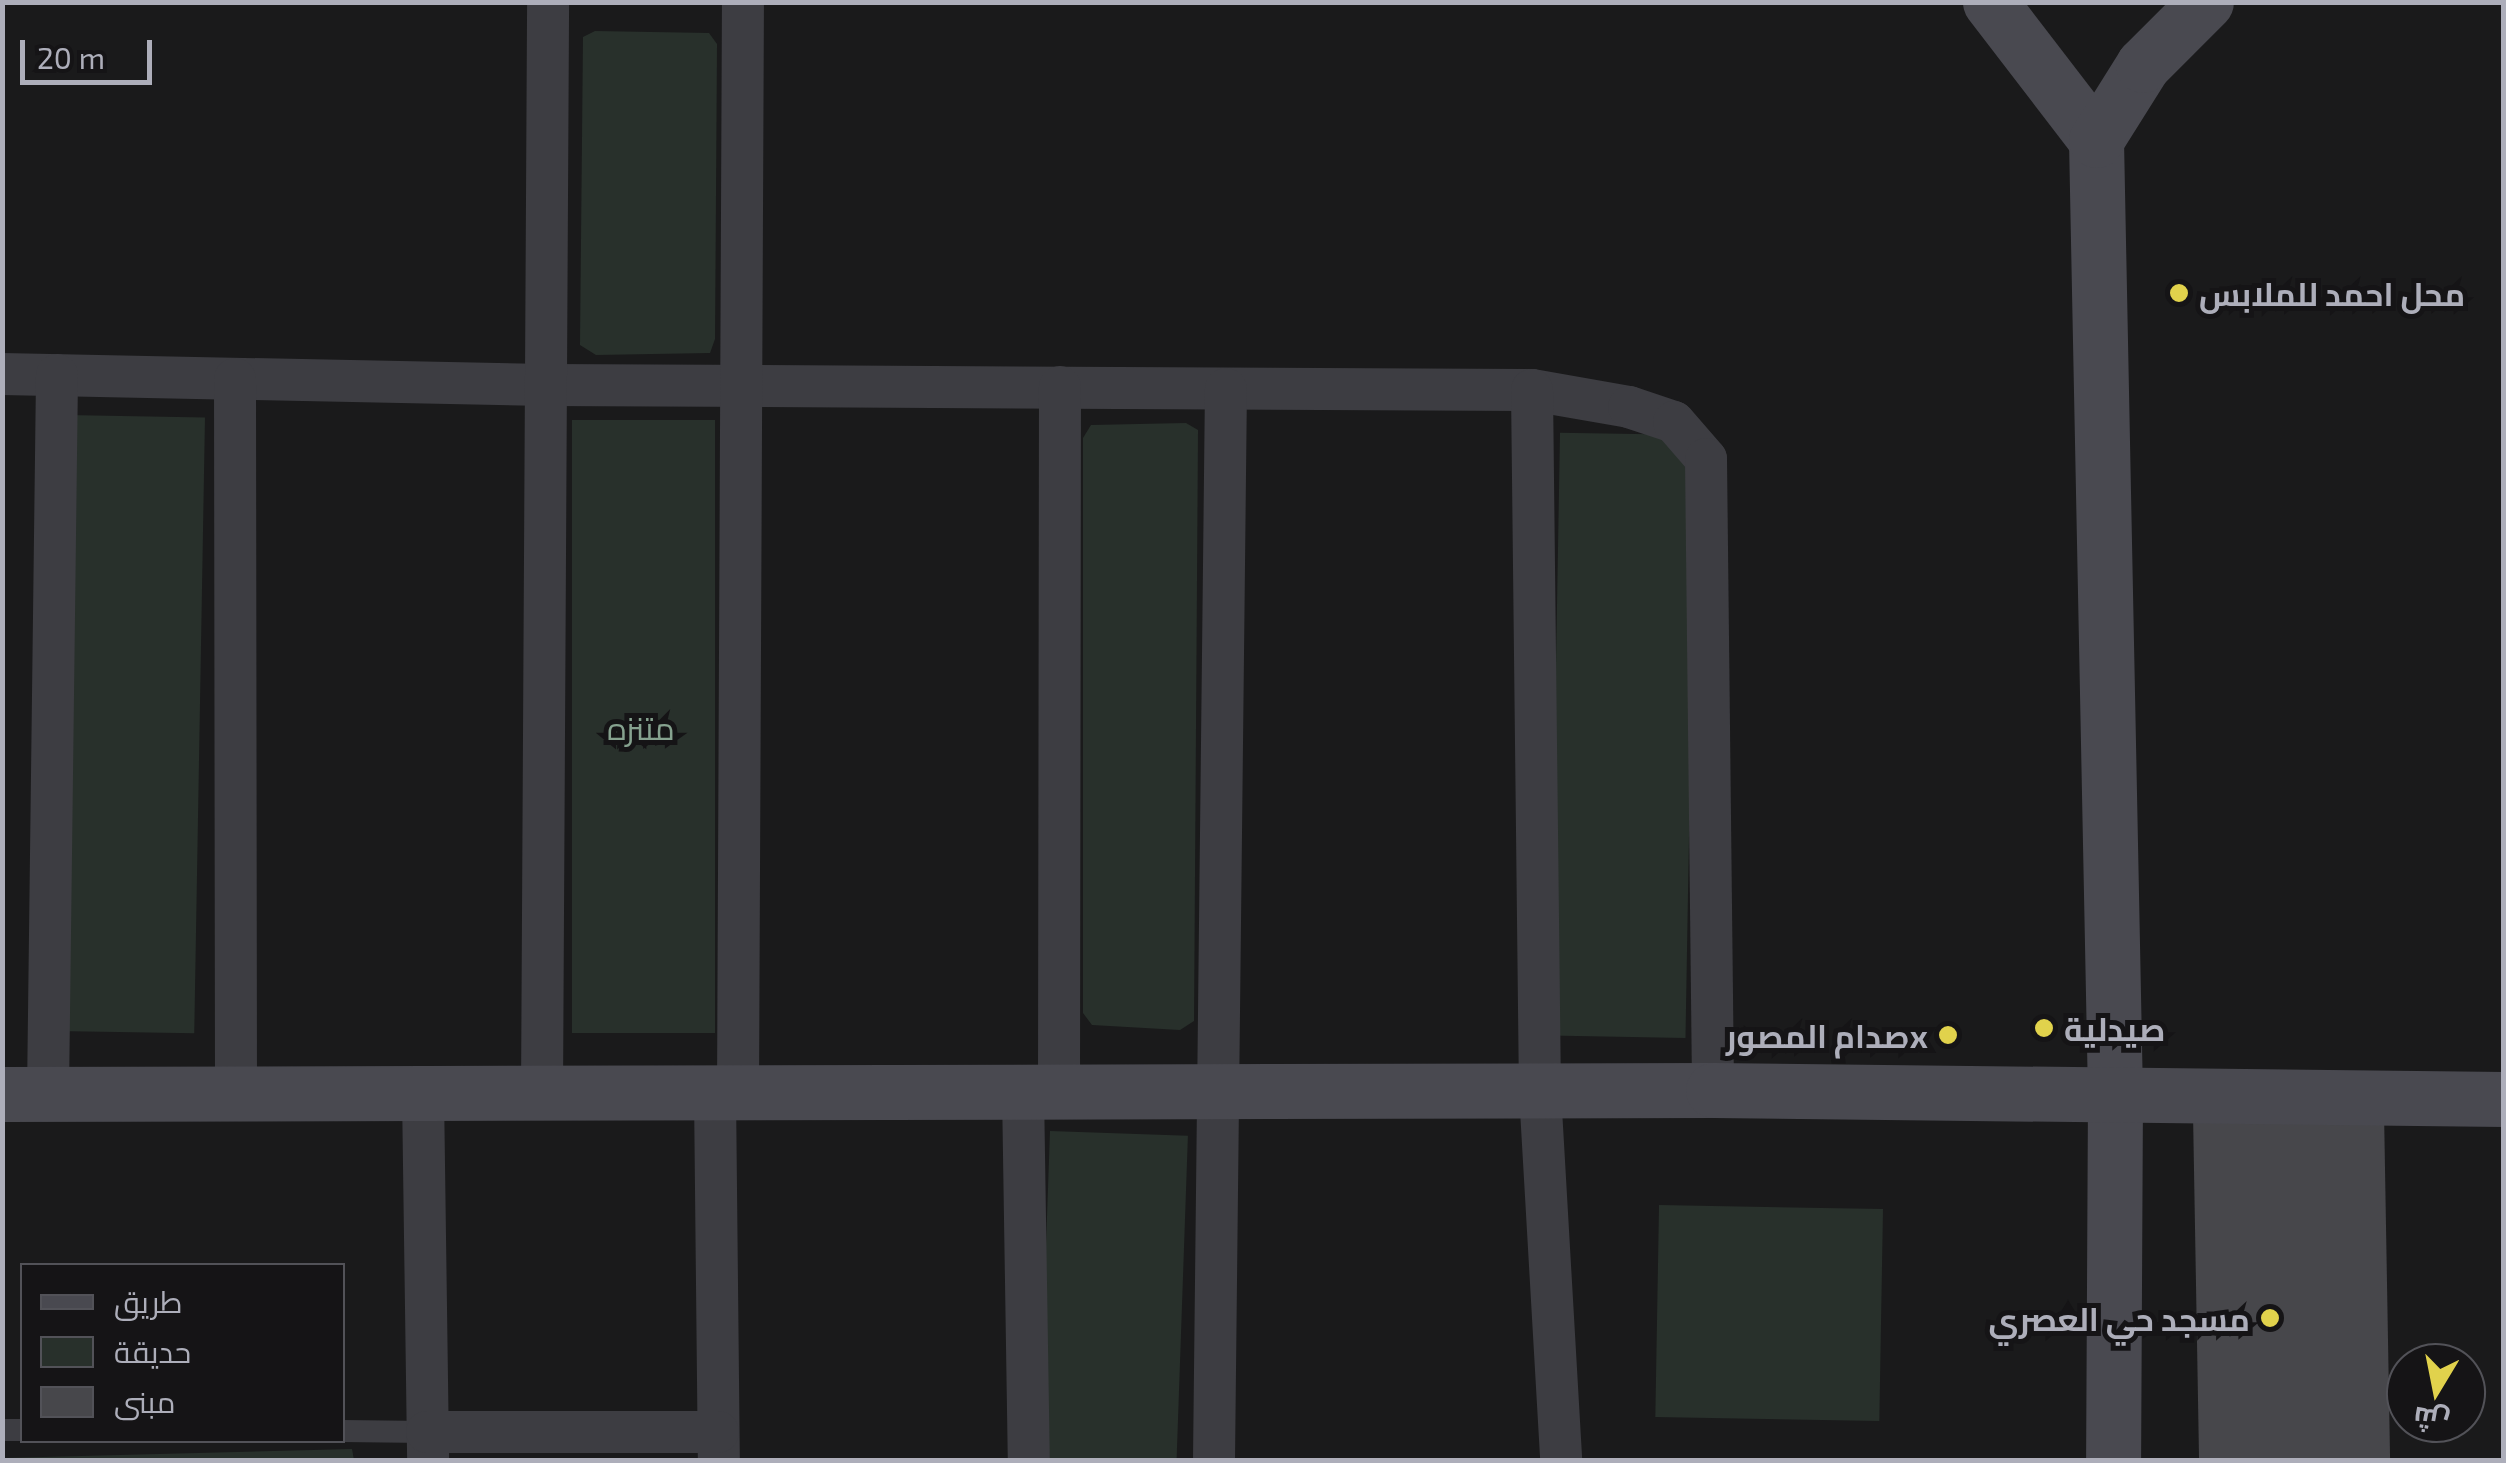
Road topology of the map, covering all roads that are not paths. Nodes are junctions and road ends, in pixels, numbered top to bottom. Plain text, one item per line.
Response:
1 (548, 2) edge
2 (743, 2) edge
3 (1990, 2) edge
4 (2206, 2) edge
5 (2096, 140) junction
6 (2, 374) edge
7 (57, 375) junction
8 (235, 379) junction
9 (741, 384) junction
10 (546, 385) junction
11 (1060, 387) junction
12 (1226, 388) junction
13 (1532, 390) junction
14 (1713, 1090) junction
15 (1041, 1091) junction
16 (1220, 1092) junction
17 (1540, 1092) junction
18 (25, 1093) edge
19 (422, 1093) junction
20 (542, 1093) junction
21 (726, 1093) junction
22 (236, 1094) junction
23 (2115, 1095) junction
24 (2504, 1099) edge
25 (345, 1432) edge
26 (428, 1446) edge
27 (719, 1446) edge
28 (1028, 1460) edge
29 (1214, 1460) edge
30 (1561, 1460) edge
31 (2113, 1460) edge

1 - 10 street
2 - 9 street
3 - 5 street
4 - 5 street
5 - 23 street
6 - 7 street
7 - 8 street
7 - 18 street
8 - 10 street
8 - 22 street
9 - 10 street
9 - 11 street
9 - 21 street
10 - 20 street
11 - 12 street
11 - 15 street
12 - 13 street
12 - 16 street
13 - 14 street
13 - 17 street
14 - 17 street
14 - 23 street
15 - 16 street
15 - 21 street
15 - 28 street
16 - 17 street
16 - 29 street
17 - 30 street
18 - 22 street
19 - 20 street
19 - 22 street
19 - 26 street
20 - 21 street
21 - 27 street
23 - 24 street
23 - 31 street
25 - 26 lane
26 - 27 street

